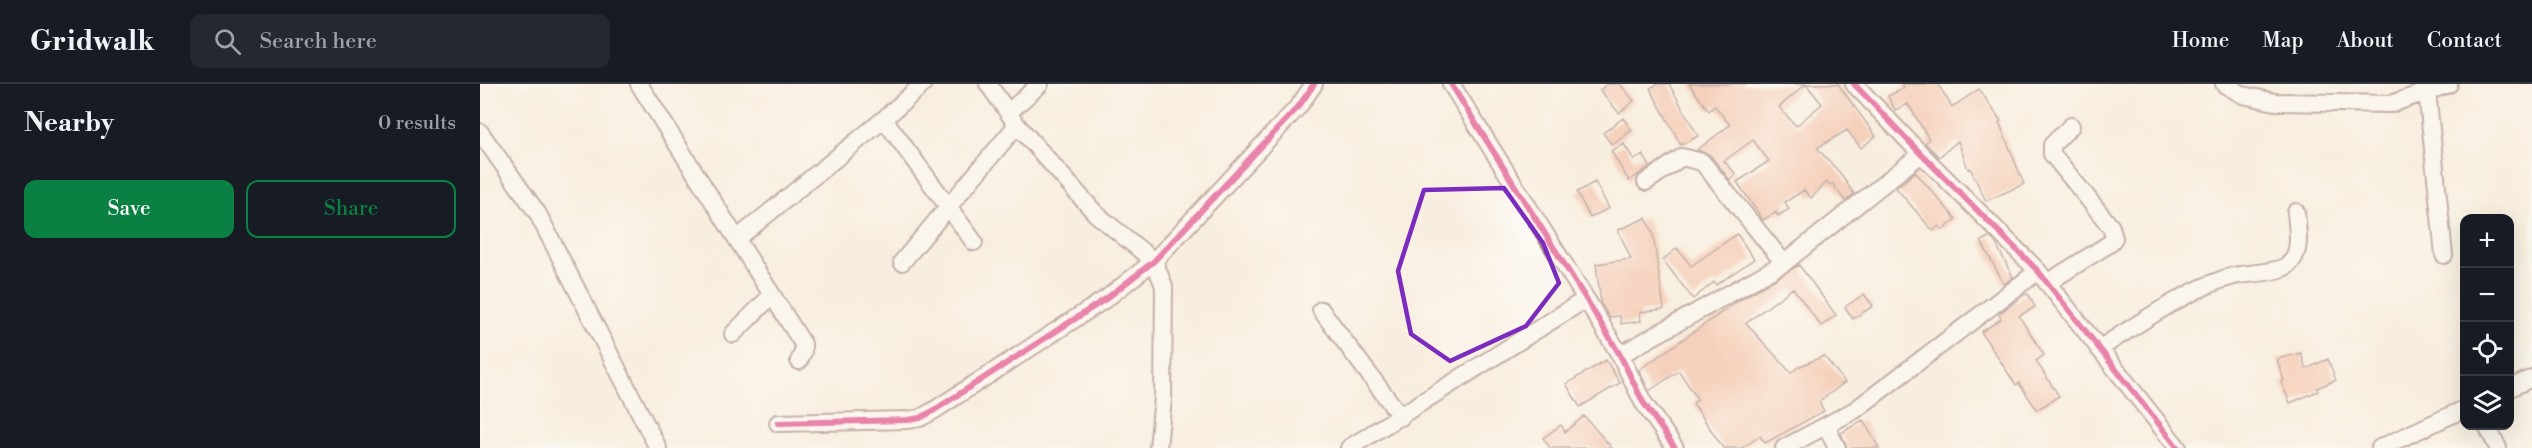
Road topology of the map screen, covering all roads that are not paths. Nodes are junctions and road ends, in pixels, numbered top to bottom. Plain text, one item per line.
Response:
1 (639, 84) edge
2 (923, 84) edge
3 (988, 84) edge
4 (1040, 84) edge
5 (1314, 84) edge
6 (1451, 84) edge
7 (1854, 84) edge
8 (2224, 84) edge
9 (2449, 84) edge
10 (2427, 91) junction
11 (884, 119) junction
12 (1013, 119) junction
13 (2071, 126) dead end
14 (480, 132) edge
15 (1921, 154) junction
16 (1646, 182) dead end
17 (948, 209) junction
18 (2296, 212) dead end
19 (738, 238) junction
20 (974, 242) dead end
21 (2444, 255) dead end
22 (1154, 261) junction
23 (902, 262) dead end
24 (1784, 263) junction
25 (2043, 277) junction
26 (771, 296) junction
27 (1586, 299) junction
28 (1322, 310) dead end
29 (733, 334) dead end
30 (2099, 349) junction
31 (1620, 355) junction
32 (799, 361) dead end
33 (2532, 378) edge
34 (2514, 386) edge
35 (2460, 411) edge
36 (1401, 417) junction
37 (778, 423) dead end
38 (1826, 426) junction
39 (2489, 430) edge
40 (658, 448) edge
41 (1158, 448) edge
42 (1349, 448) edge
43 (1675, 448) edge
44 (1784, 448) edge
45 (1837, 448) edge
46 (2178, 448) edge
47 (2380, 448) edge
48 (2498, 448) edge

1 - 19 street
2 - 11 street
3 - 12 street
4 - 12 street
5 - 22 street
6 - 27 street
7 - 15 street
8 - 10 street
9 - 10 street
10 - 21 street
11 - 17 street
11 - 19 street
12 - 17 street
12 - 22 street
13 - 25 street
14 - 40 street
15 - 24 street
15 - 25 street
16 - 24 street
17 - 20 street
17 - 23 street
18 - 30 street
19 - 26 street
22 - 37 street
22 - 41 street
24 - 31 street
25 - 30 street
25 - 38 street
26 - 29 street
26 - 32 street
27 - 31 street
27 - 36 street
28 - 36 street
30 - 46 street
31 - 43 street
33 - 34 street
35 - 47 street
36 - 42 street
38 - 44 street
38 - 45 street
39 - 48 street

